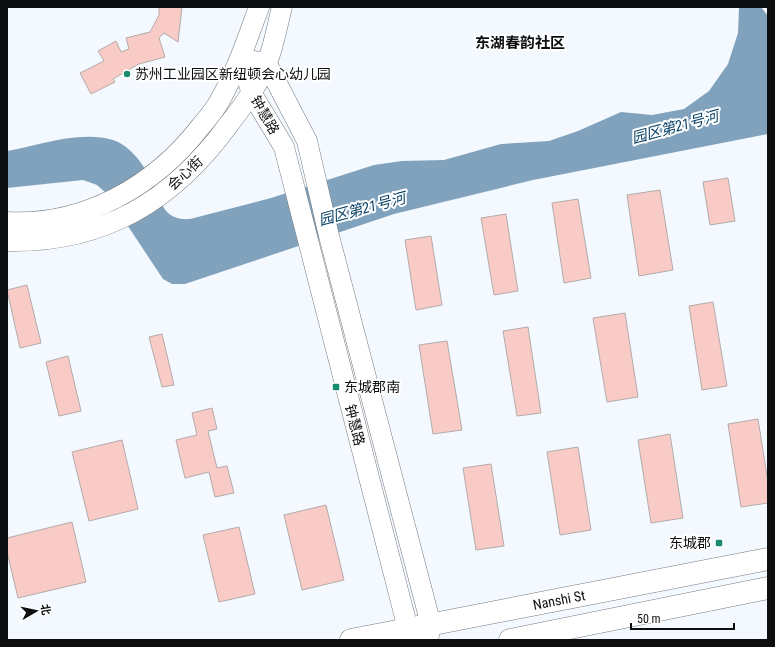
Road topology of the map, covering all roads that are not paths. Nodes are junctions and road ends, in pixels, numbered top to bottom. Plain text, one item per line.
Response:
1 (259, 7) edge
2 (282, 7) edge
3 (241, 58) junction
4 (267, 64) junction
5 (252, 94) junction
6 (115, 211) junction
7 (7, 222) edge
8 (7, 241) edge
9 (768, 559) edge
10 (768, 588) edge
11 (430, 632) edge
12 (411, 635) edge
13 (351, 640) edge
14 (510, 640) edge

1 - 3 street, 会心街
2 - 4 street, 会心街
3 - 4 street
3 - 5 street, 钟慧路
3 - 6 street, 会心街
4 - 5 street, 会心街
4 - 11 street, 钟慧路
5 - 6 street, 会心街
5 - 12 street, 钟慧路
6 - 7 street, 会心街
6 - 8 street, 会心街
9 - 11 main road, Nanshi St
10 - 14 main road
11 - 12 main road, Nanshi St
12 - 13 main road, Nanshi St

